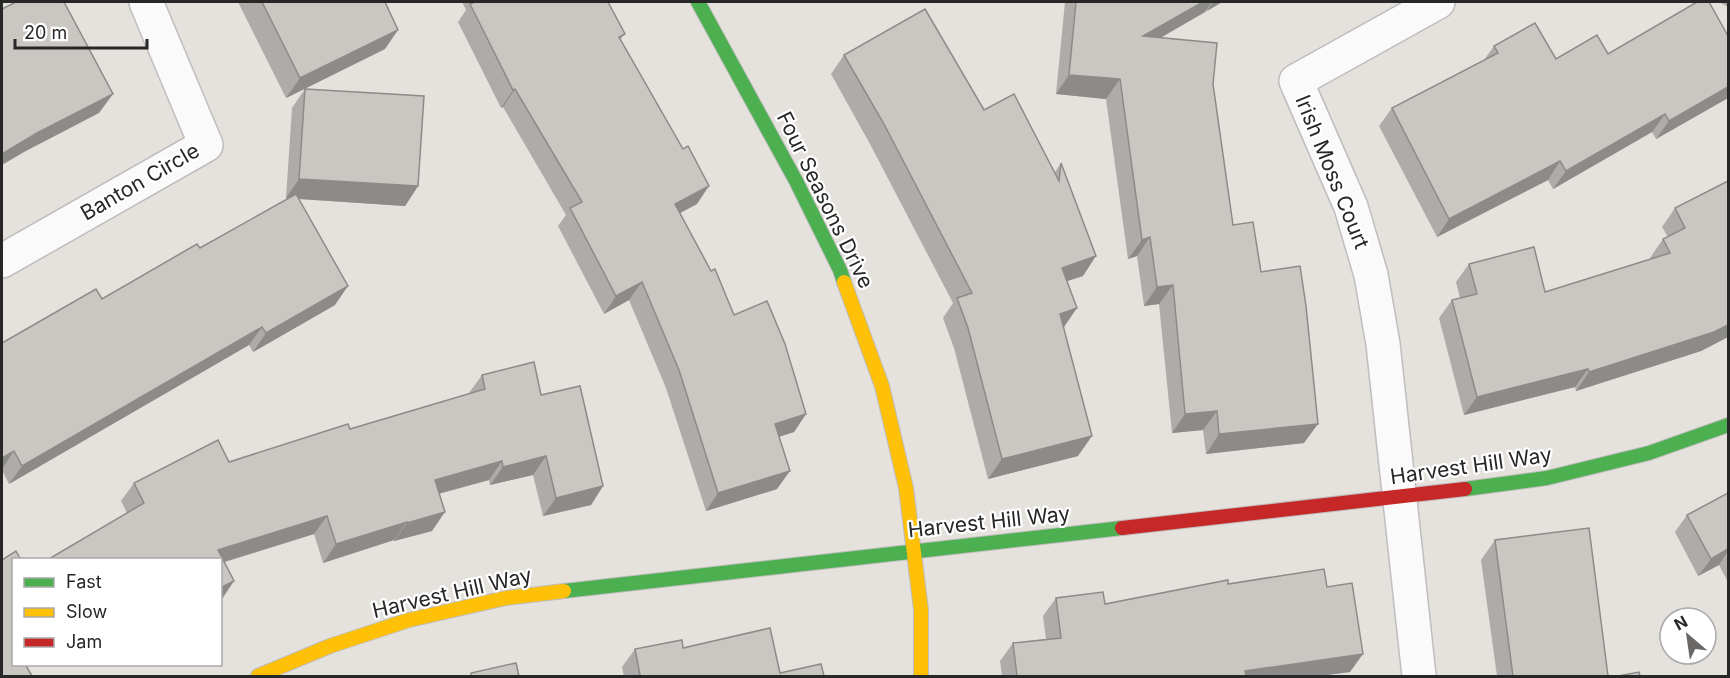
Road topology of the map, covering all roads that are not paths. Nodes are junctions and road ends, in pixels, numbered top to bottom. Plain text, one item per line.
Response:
1 (146, 2) edge
2 (698, 2) edge
3 (1438, 2) edge
4 (2, 261) edge
5 (1728, 425) edge
6 (1400, 497) junction
7 (915, 551) junction
8 (258, 676) edge
9 (921, 676) edge
10 (1419, 676) edge

1 - 4 street, Banton Circle
2 - 7 street, Four Seasons Drive
3 - 6 street, Irish Moss Court
5 - 6 street, Harvest Hill Way
6 - 7 street, Harvest Hill Way
6 - 10 street
7 - 8 street, Harvest Hill Way
7 - 9 street, Four Seasons Drive

